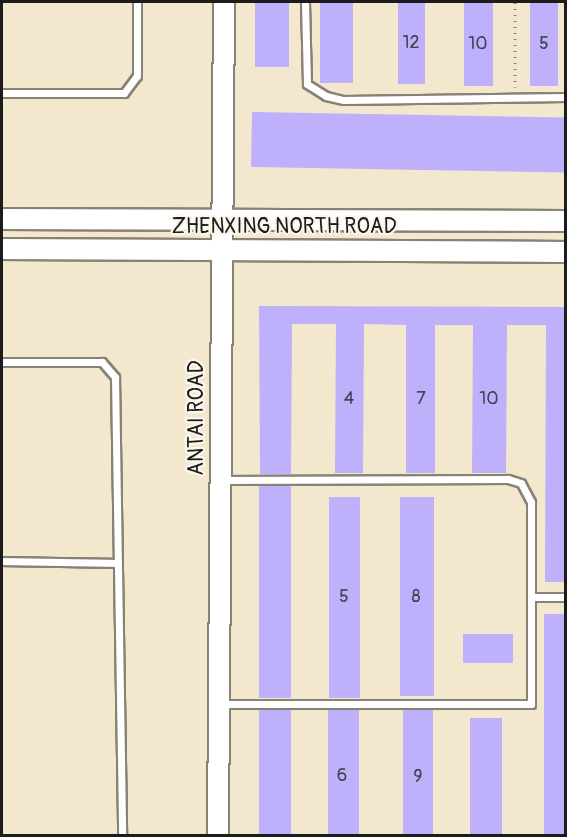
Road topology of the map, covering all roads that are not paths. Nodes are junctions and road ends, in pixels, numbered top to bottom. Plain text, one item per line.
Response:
1 (137, 2) edge
2 (224, 2) edge
3 (305, 2) edge
4 (2, 93) edge
5 (566, 97) edge
6 (2, 219) edge
7 (222, 220) junction
8 (566, 221) edge
9 (2, 249) edge
10 (222, 250) junction
11 (566, 252) edge
12 (2, 362) edge
13 (220, 480) junction
14 (2, 561) edge
15 (118, 563) junction
16 (531, 597) junction
17 (566, 597) edge
18 (219, 704) junction
19 (122, 836) edge
20 (218, 836) edge

1 - 4 lane
2 - 7 street, ANTAI ROAD
3 - 5 lane
6 - 7 street, ZHENXING NORTH ROAD
7 - 8 street, ZHENXING NORTH ROAD
7 - 10 street, ANTAI ROAD
9 - 10 street, ZHENXING NORTH ROAD
10 - 11 street, ZHENXING NORTH ROAD
10 - 13 street, ANTAI ROAD
12 - 15 lane
13 - 16 lane
13 - 18 street, ANTAI ROAD
14 - 15 lane
15 - 19 lane
16 - 17 lane
16 - 18 lane
18 - 20 street, ANTAI ROAD

